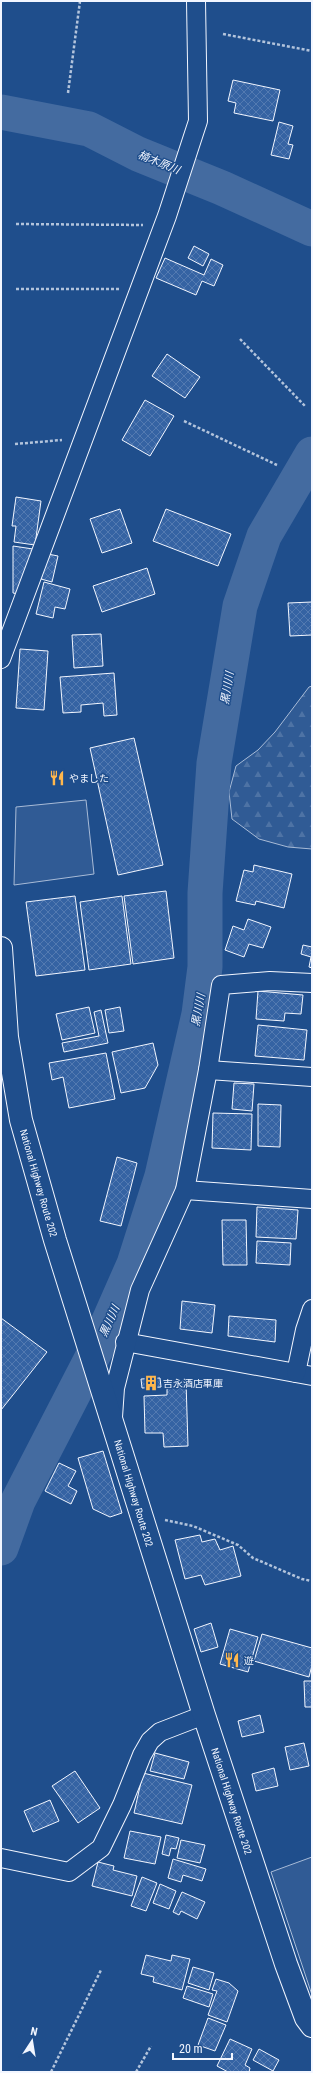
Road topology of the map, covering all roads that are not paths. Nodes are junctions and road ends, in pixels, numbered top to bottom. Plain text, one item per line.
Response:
1 (196, 1) edge
2 (1, 659) edge
3 (1, 948) edge
4 (312, 983) edge
5 (208, 1070) junction
6 (312, 1077) edge
7 (185, 1190) junction
8 (312, 1199) edge
9 (312, 1309) edge
10 (125, 1342) junction
11 (304, 1375) edge
12 (112, 1422) junction
13 (204, 1715) junction
14 (1, 1858) edge
15 (312, 2026) edge

1 - 2 street
3 - 12 highway, National Highway Route 202
4 - 5 street
5 - 6 street
5 - 7 street
7 - 8 street
7 - 10 street
9 - 11 street
10 - 11 street
10 - 12 street
12 - 13 highway, National Highway Route 202
13 - 14 street
13 - 15 highway, National Highway Route 202

